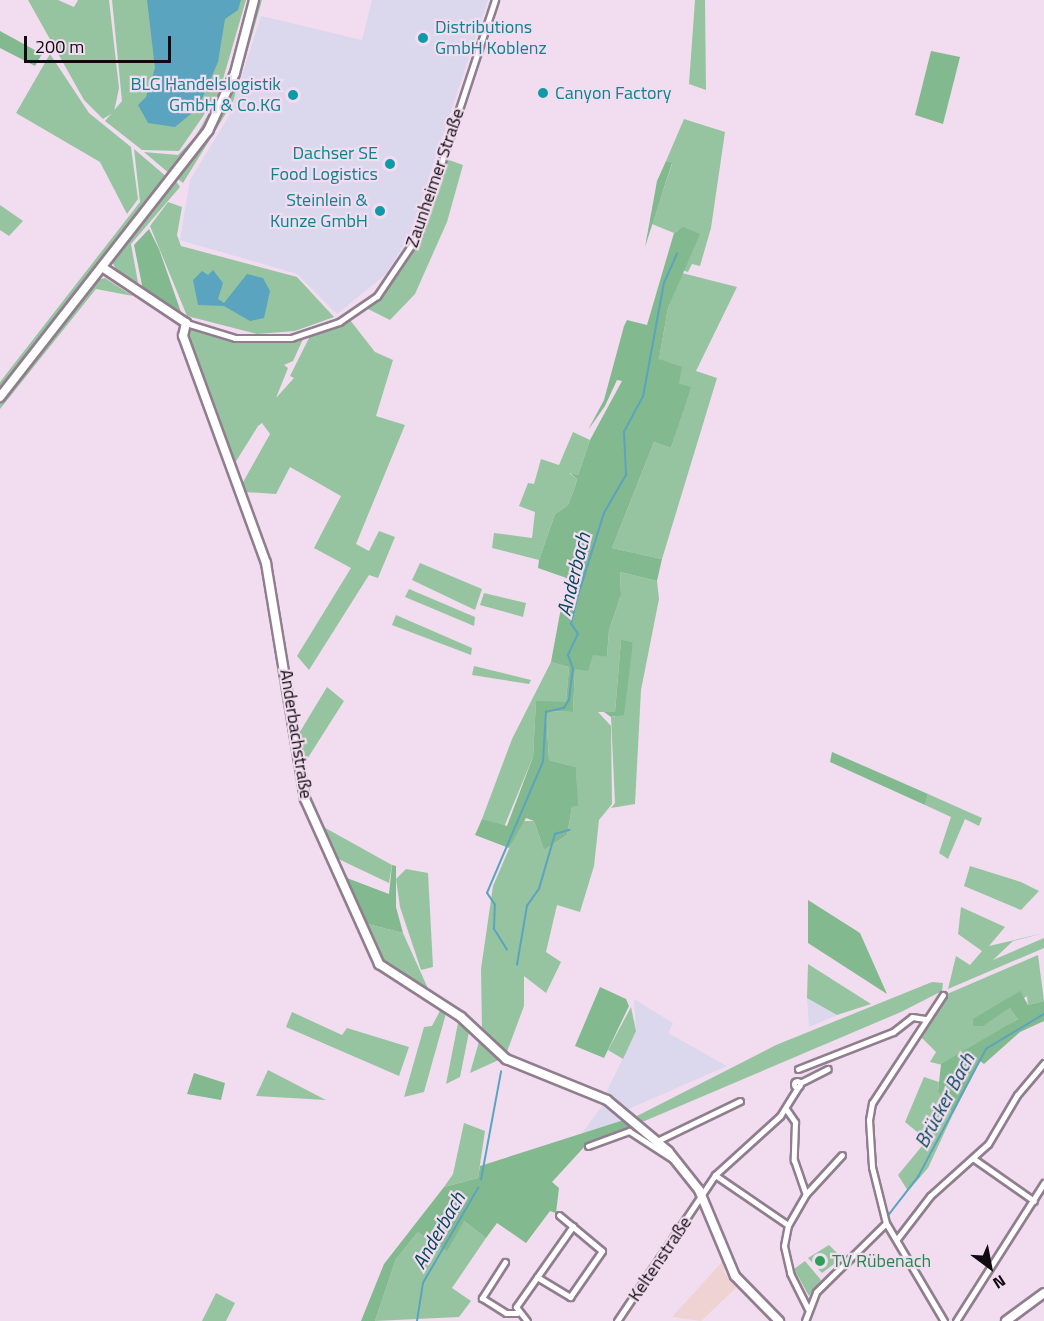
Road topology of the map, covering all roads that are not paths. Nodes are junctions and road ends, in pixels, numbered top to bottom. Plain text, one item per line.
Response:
1 (254, 0) edge
2 (495, 0) edge
3 (102, 267) junction
4 (186, 323) junction
5 (0, 397) edge
6 (943, 995) dead end
7 (926, 1019) junction
8 (1044, 1063) edge
9 (828, 1069) dead end
10 (798, 1070) dead end
11 (740, 1101) dead end
12 (786, 1109) junction
13 (657, 1141) junction
14 (588, 1146) dead end
15 (842, 1155) dead end
16 (974, 1159) junction
17 (679, 1161) junction
18 (715, 1176) junction
19 (1044, 1183) edge
20 (806, 1194) junction
21 (702, 1196) junction
22 (1034, 1201) junction
23 (559, 1215) dead end
24 (886, 1223) junction
25 (788, 1225) junction
26 (573, 1226) junction
27 (897, 1239) junction
28 (505, 1262) dead end
29 (537, 1277) junction
30 (1044, 1293) edge
31 (808, 1309) junction
32 (517, 1312) junction
33 (527, 1321) edge
34 (617, 1321) edge
35 (779, 1321) edge
36 (805, 1321) edge
37 (944, 1321) edge
38 (956, 1321) edge
39 (1006, 1321) edge

1 - 3 main road
2 - 4 street, Zaunheimer Straße
3 - 4 main road, Zaunheimer Straße
3 - 5 main road
4 - 13 main road, Anderbachstraße
6 - 7 street
7 - 10 street
7 - 24 street
8 - 16 street
9 - 12 street, Keltenstraße
11 - 13 street
12 - 18 street, Keltenstraße
12 - 20 street
13 - 17 main road, Anderbachstraße
14 - 17 street
15 - 20 street
16 - 22 street
16 - 27 street
17 - 21 main road, Anderbachstraße
18 - 21 street, Keltenstraße
18 - 25 street
19 - 22 street
20 - 25 street
21 - 34 street, Keltenstraße
21 - 35 main road, Anderbachstraße
22 - 38 street
23 - 26 street
24 - 27 street
24 - 31 street
25 - 31 street
26 - 29 street
26 - 29 street
27 - 37 street
28 - 32 street
29 - 32 street
30 - 39 main road
31 - 36 street
32 - 33 street

